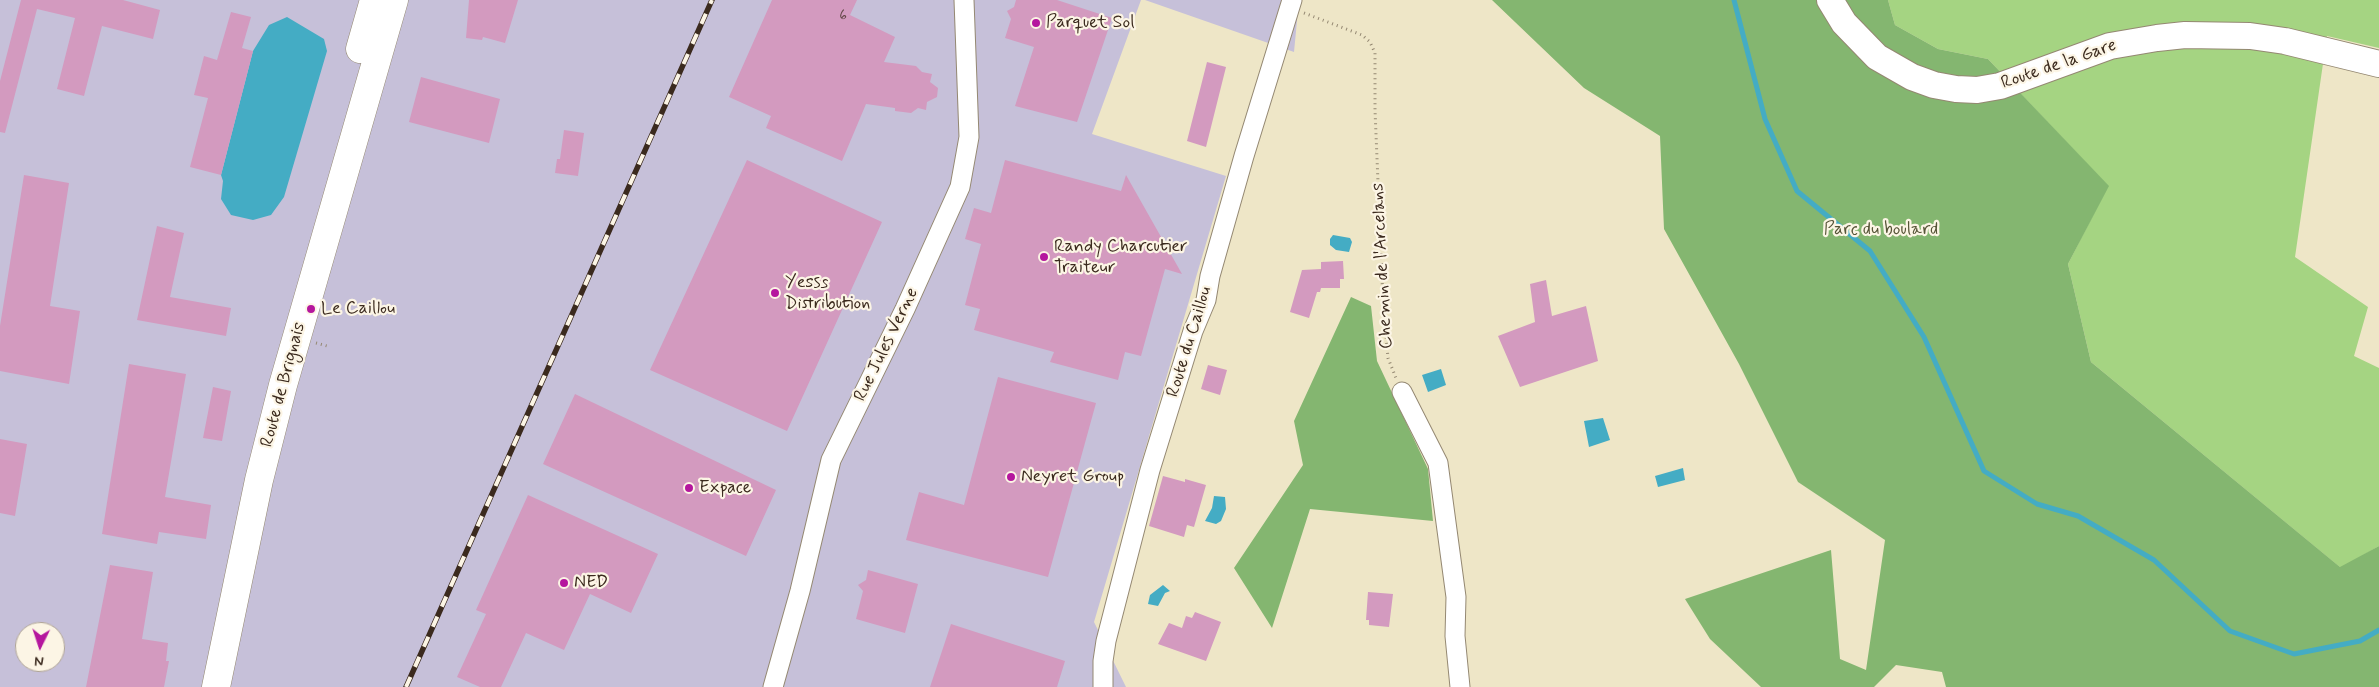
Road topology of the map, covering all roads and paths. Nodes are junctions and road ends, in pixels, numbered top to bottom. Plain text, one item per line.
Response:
1 (374, 0) edge
2 (394, 0) edge
3 (964, 0) edge
4 (1830, 0) edge
5 (1291, 3) edge
6 (2379, 64) edge
7 (1402, 392) joint
8 (198, 687) edge
9 (216, 687) edge
10 (773, 687) edge
11 (1103, 687) edge
12 (1460, 687) edge

1 - 8 main road, Route de Brignais
2 - 9 main road, Route de Brignais
3 - 10 street, Rue Jules Verne
4 - 6 main road, Route de la Gare
5 - 7 path, Chemin de l'Arcelans
5 - 11 street, Route du Caillou
7 - 12 street

